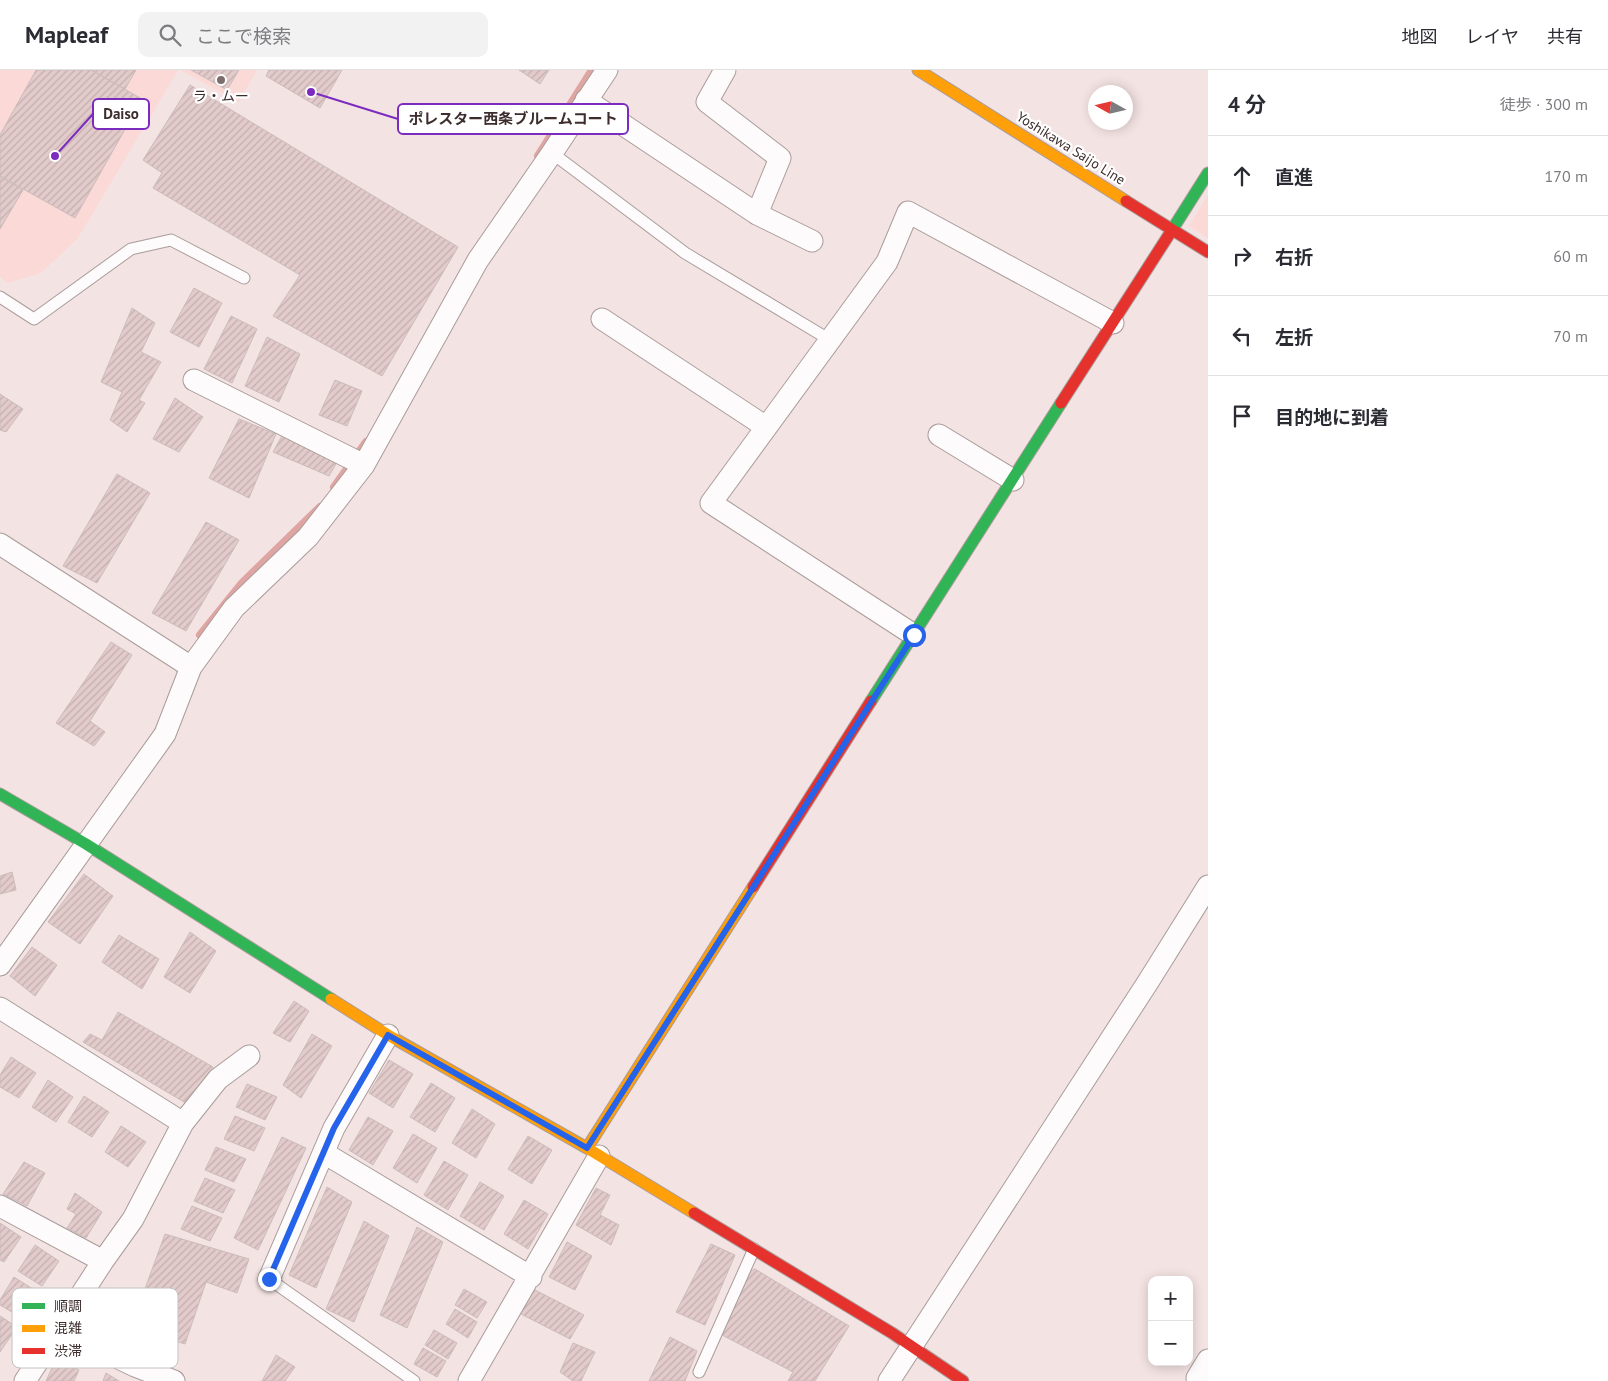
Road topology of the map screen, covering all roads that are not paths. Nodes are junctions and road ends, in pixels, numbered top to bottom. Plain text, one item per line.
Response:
1 (607, 70) edge
2 (726, 70) edge
3 (922, 71) edge
4 (586, 100) junction
5 (552, 153) junction
6 (1208, 173) edge
7 (758, 214) junction
8 (1172, 230) junction
9 (812, 241) dead end
10 (1208, 252) edge
11 (244, 278) dead end
12 (0, 297) edge
13 (602, 319) dead end
14 (1113, 323) junction
15 (830, 340) junction
16 (194, 380) dead end
17 (766, 426) junction
18 (940, 435) dead end
19 (362, 464) junction
20 (1013, 480) junction
21 (0, 544) edge
22 (914, 635) junction
23 (191, 668) junction
24 (0, 794) edge
25 (86, 844) junction
26 (1208, 886) edge
27 (0, 965) edge
28 (0, 1008) edge
29 (388, 1035) junction
30 (250, 1056) dead end
31 (183, 1123) junction
32 (324, 1152) junction
33 (593, 1152) junction
34 (0, 1206) edge
35 (754, 1250) junction
36 (103, 1261) junction
37 (530, 1277) junction
38 (269, 1279) joint
39 (85, 1288) edge
40 (911, 1348) junction
41 (1208, 1360) edge
42 (33, 1368) edge
43 (140, 1368) edge
44 (699, 1372) dead end
45 (25, 1381) edge
46 (174, 1381) edge
47 (414, 1381) edge
48 (469, 1381) edge
49 (889, 1381) edge
50 (963, 1381) edge
51 (1202, 1381) edge

1 - 4 street
2 - 7 street
3 - 8 street, Yoshikawa Saijo Line
4 - 5 street
4 - 7 street
5 - 15 lane
5 - 19 street
6 - 8 street
7 - 9 street
8 - 10 street, Yoshikawa Saijo Line
8 - 14 street
11 - 12 lane
13 - 17 street
14 - 15 street
14 - 20 street
15 - 17 street
16 - 19 street
17 - 22 street
18 - 20 street
19 - 23 street
20 - 22 street
21 - 23 street
22 - 33 street
23 - 25 street
24 - 25 street
25 - 27 street
25 - 29 street
26 - 40 street
28 - 31 street
29 - 32 street
29 - 33 street
30 - 31 street
31 - 36 street
32 - 37 street
32 - 38 street
33 - 35 street
33 - 37 street
34 - 36 street
35 - 40 street
35 - 44 lane
36 - 39 street
37 - 48 street
38 - 47 lane
40 - 49 street
40 - 50 street
41 - 51 street
42 - 45 street
43 - 46 street

